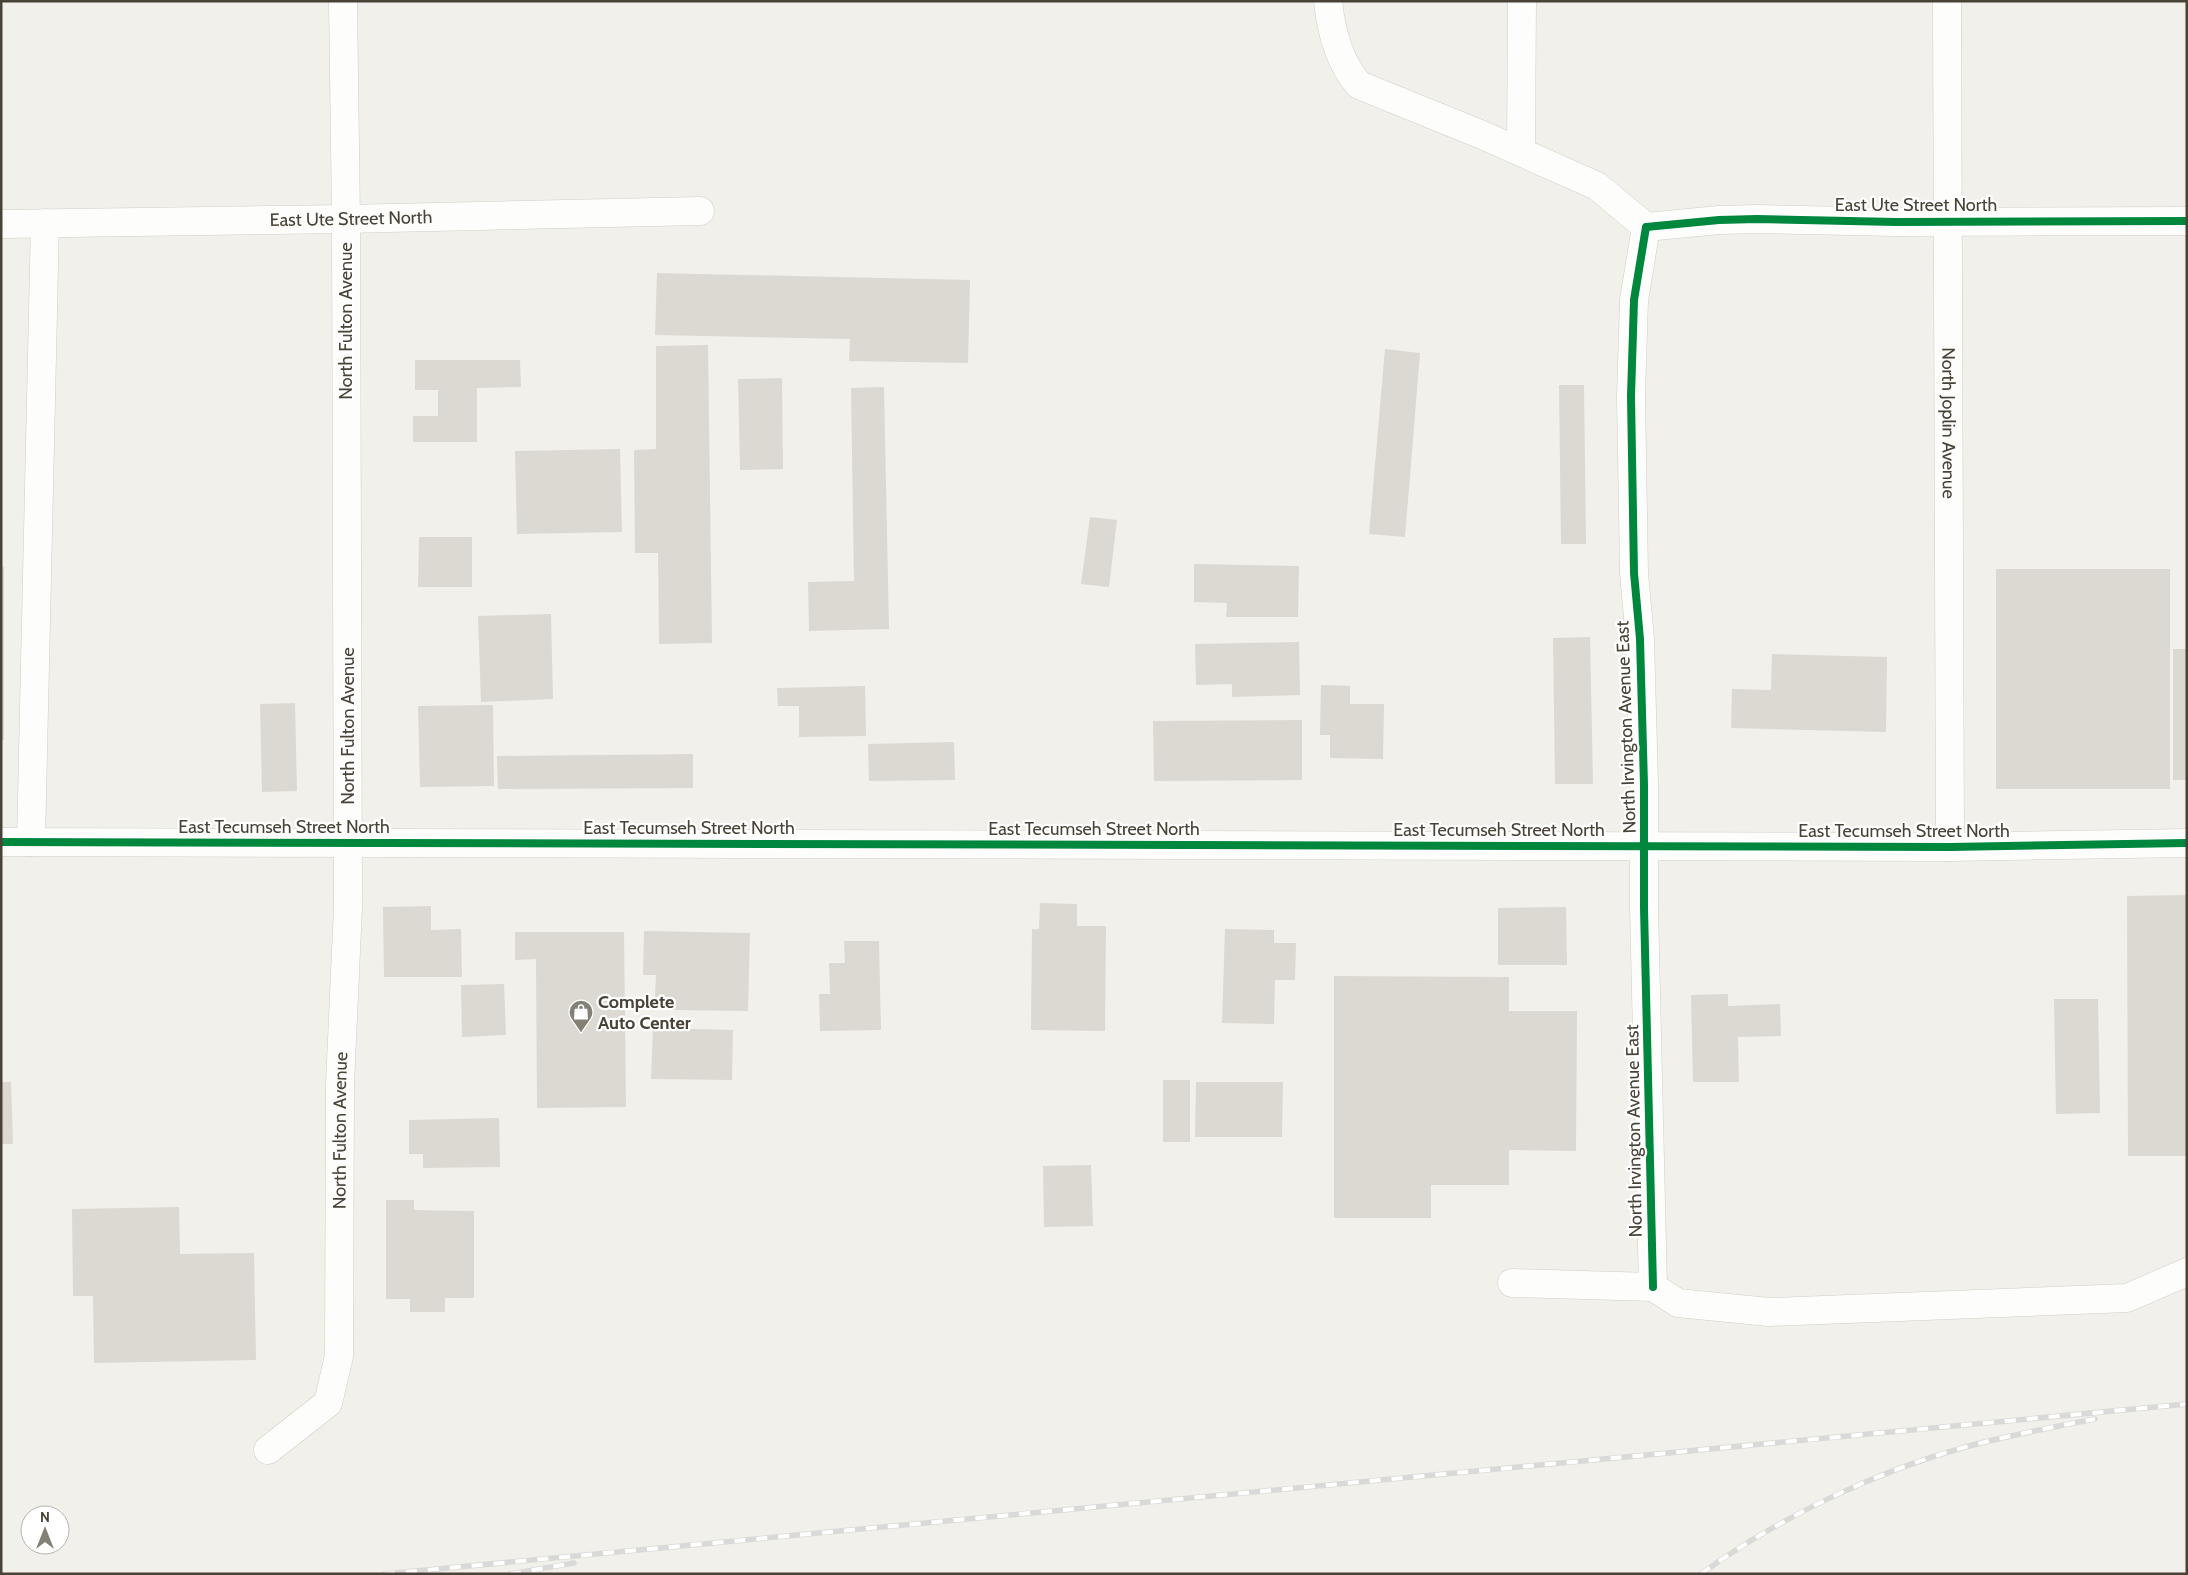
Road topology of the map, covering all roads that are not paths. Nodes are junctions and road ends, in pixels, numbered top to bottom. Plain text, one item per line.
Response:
1 (343, 1) edge
2 (1328, 1) edge
3 (1522, 1) edge
4 (1947, 1) edge
5 (1521, 152) junction
6 (700, 211) dead end
7 (346, 219) junction
8 (2187, 220) edge
9 (1949, 222) junction
10 (1, 224) edge
11 (45, 224) junction
12 (1646, 227) junction
13 (1, 842) edge
14 (31, 842) junction
15 (348, 842) junction
16 (2187, 843) edge
17 (1645, 846) junction
18 (1950, 847) junction
19 (2187, 1272) edge
20 (1512, 1284) dead end
21 (1653, 1287) junction
22 (268, 1450) dead end

1 - 7 street, North Fulton Avenue
2 - 5 street
3 - 5 street
4 - 9 street, North Joplin Avenue
5 - 12 street
6 - 7 street, East Ute Street North
7 - 11 street, East Ute Street North
7 - 15 street, North Fulton Avenue
8 - 9 street, East Ute Street North
9 - 12 street, East Ute Street North
9 - 18 street, North Joplin Avenue
10 - 11 street, East Ute Street North
11 - 14 street
12 - 17 street, North Irvington Avenue East
13 - 14 street, East Tecumseh Street North
14 - 15 street, East Tecumseh Street North
15 - 17 street, East Tecumseh Street North
15 - 22 street, North Fulton Avenue
16 - 18 street, East Tecumseh Street North
17 - 18 street, East Tecumseh Street North
17 - 21 street, North Irvington Avenue East
19 - 21 street
20 - 21 street

